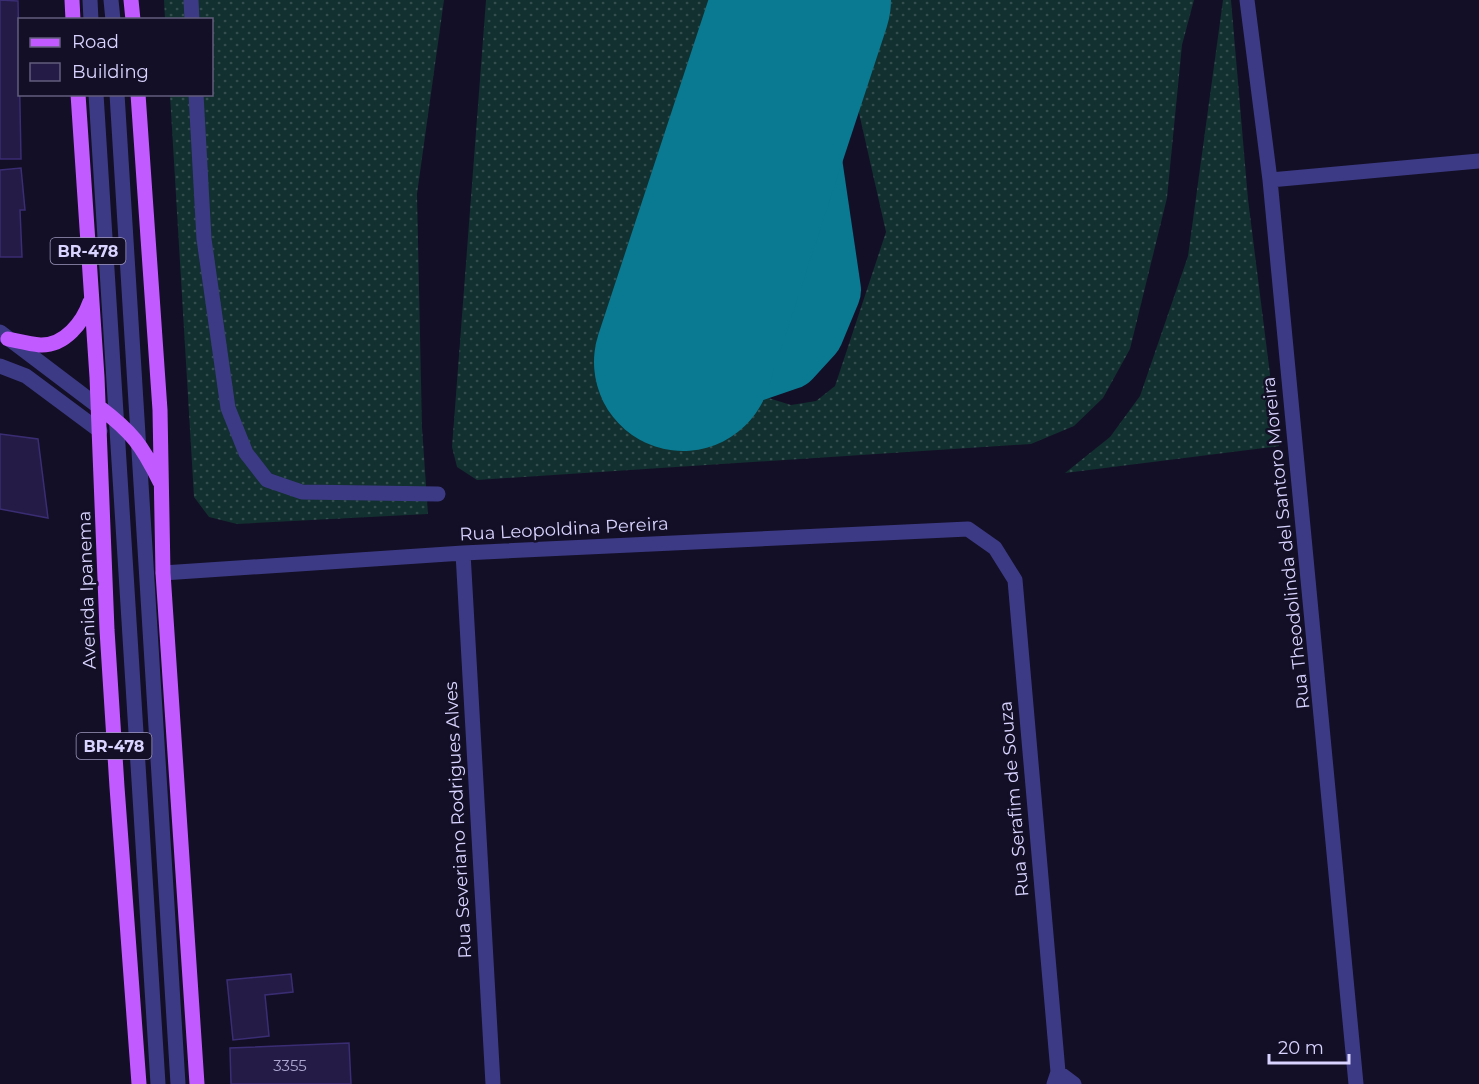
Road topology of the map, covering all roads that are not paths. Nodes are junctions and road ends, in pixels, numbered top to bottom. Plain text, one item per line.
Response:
1 (72, 0) edge
2 (90, 0) edge
3 (111, 0) edge
4 (131, 0) edge
5 (191, 0) edge
6 (1247, 0) edge
7 (73, 18) edge
8 (91, 18) edge
9 (113, 18) edge
10 (133, 18) edge
11 (192, 18) edge
12 (78, 96) edge
13 (96, 96) edge
14 (117, 96) edge
15 (138, 96) edge
16 (196, 96) edge
17 (1479, 161) edge
18 (1270, 180) junction
19 (91, 296) junction
20 (4, 336) edge
21 (0, 366) edge
22 (99, 407) junction
23 (115, 419) junction
24 (100, 431) junction
25 (138, 442) junction
26 (162, 488) junction
27 (438, 494) dead end
28 (968, 529) joint
29 (462, 553) junction
30 (163, 573) junction
31 (1056, 1078) edge
32 (140, 1084) edge
33 (158, 1084) edge
34 (178, 1084) edge
35 (197, 1084) edge
36 (493, 1084) edge
37 (1074, 1084) edge
38 (1356, 1084) edge

1 - 7 main road
2 - 8 street
3 - 9 street
4 - 10 main road
5 - 11 street
6 - 18 street, Rua Theodolinda del Santoro Moreira
12 - 19 main road, Avenida Ipanema / BR-478
13 - 23 street
14 - 25 street
15 - 26 main road, BR-478
16 - 27 street
17 - 18 street
18 - 38 street, Rua Theodolinda del Santoro Moreira
19 - 20 main road
19 - 22 main road, Avenida Ipanema / BR-478
20 - 22 street
21 - 24 street
22 - 23 main road
22 - 24 main road, Avenida Ipanema / BR-478
23 - 25 main road
23 - 33 street
24 - 32 main road, Avenida Ipanema / BR-478
25 - 26 main road
25 - 34 street
26 - 30 main road, BR-478
28 - 29 street, Rua Leopoldina Pereira
28 - 31 street, Rua Serafim de Souza
29 - 30 street, Rua Leopoldina Pereira
29 - 36 street, Rua Severiano Rodrigues Alves
30 - 35 main road, BR-478
31 - 37 street

